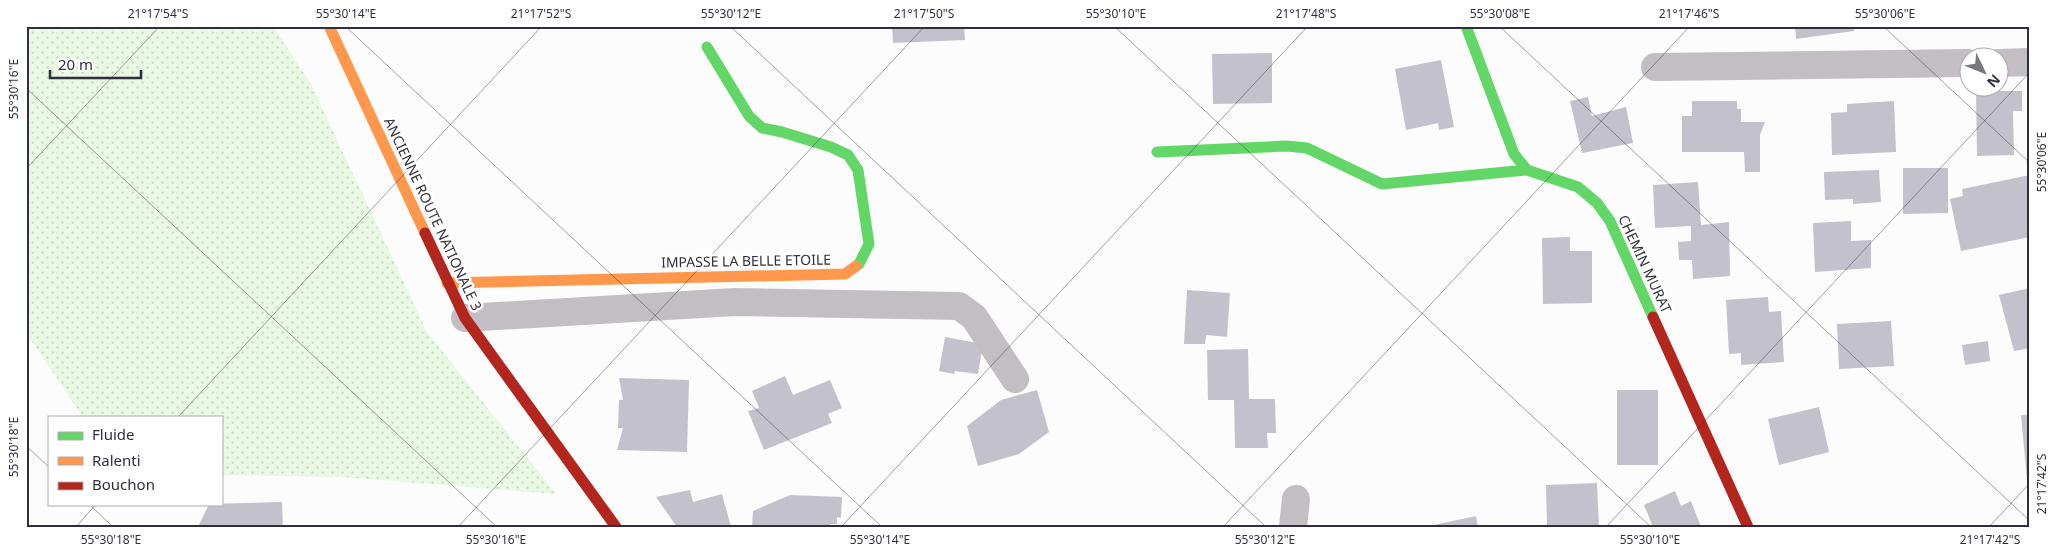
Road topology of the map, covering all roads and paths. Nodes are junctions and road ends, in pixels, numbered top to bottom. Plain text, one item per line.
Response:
1 (328, 26) edge
2 (1466, 26) edge
3 (707, 47) dead end
4 (2030, 62) edge
5 (1958, 63) edge
6 (2008, 63) edge
7 (1654, 68) dead end
8 (1157, 152) dead end
9 (1527, 170) junction
10 (447, 283) junction
11 (465, 318) junction
12 (1015, 379) dead end
13 (1296, 499) dead end
14 (616, 527) edge
15 (1293, 527) edge
16 (1748, 527) edge

1 - 10 street, ANCIENNE ROUTE NATIONALE 3
2 - 9 street
3 - 10 street, IMPASSE LA BELLE ETOILE
4 - 6 street
5 - 7 street
8 - 9 street
9 - 16 street, CHEMIN MURAT
10 - 11 street, ANCIENNE ROUTE NATIONALE 3
11 - 12 street
11 - 14 street, ANCIENNE ROUTE NATIONALE 3
13 - 15 street

